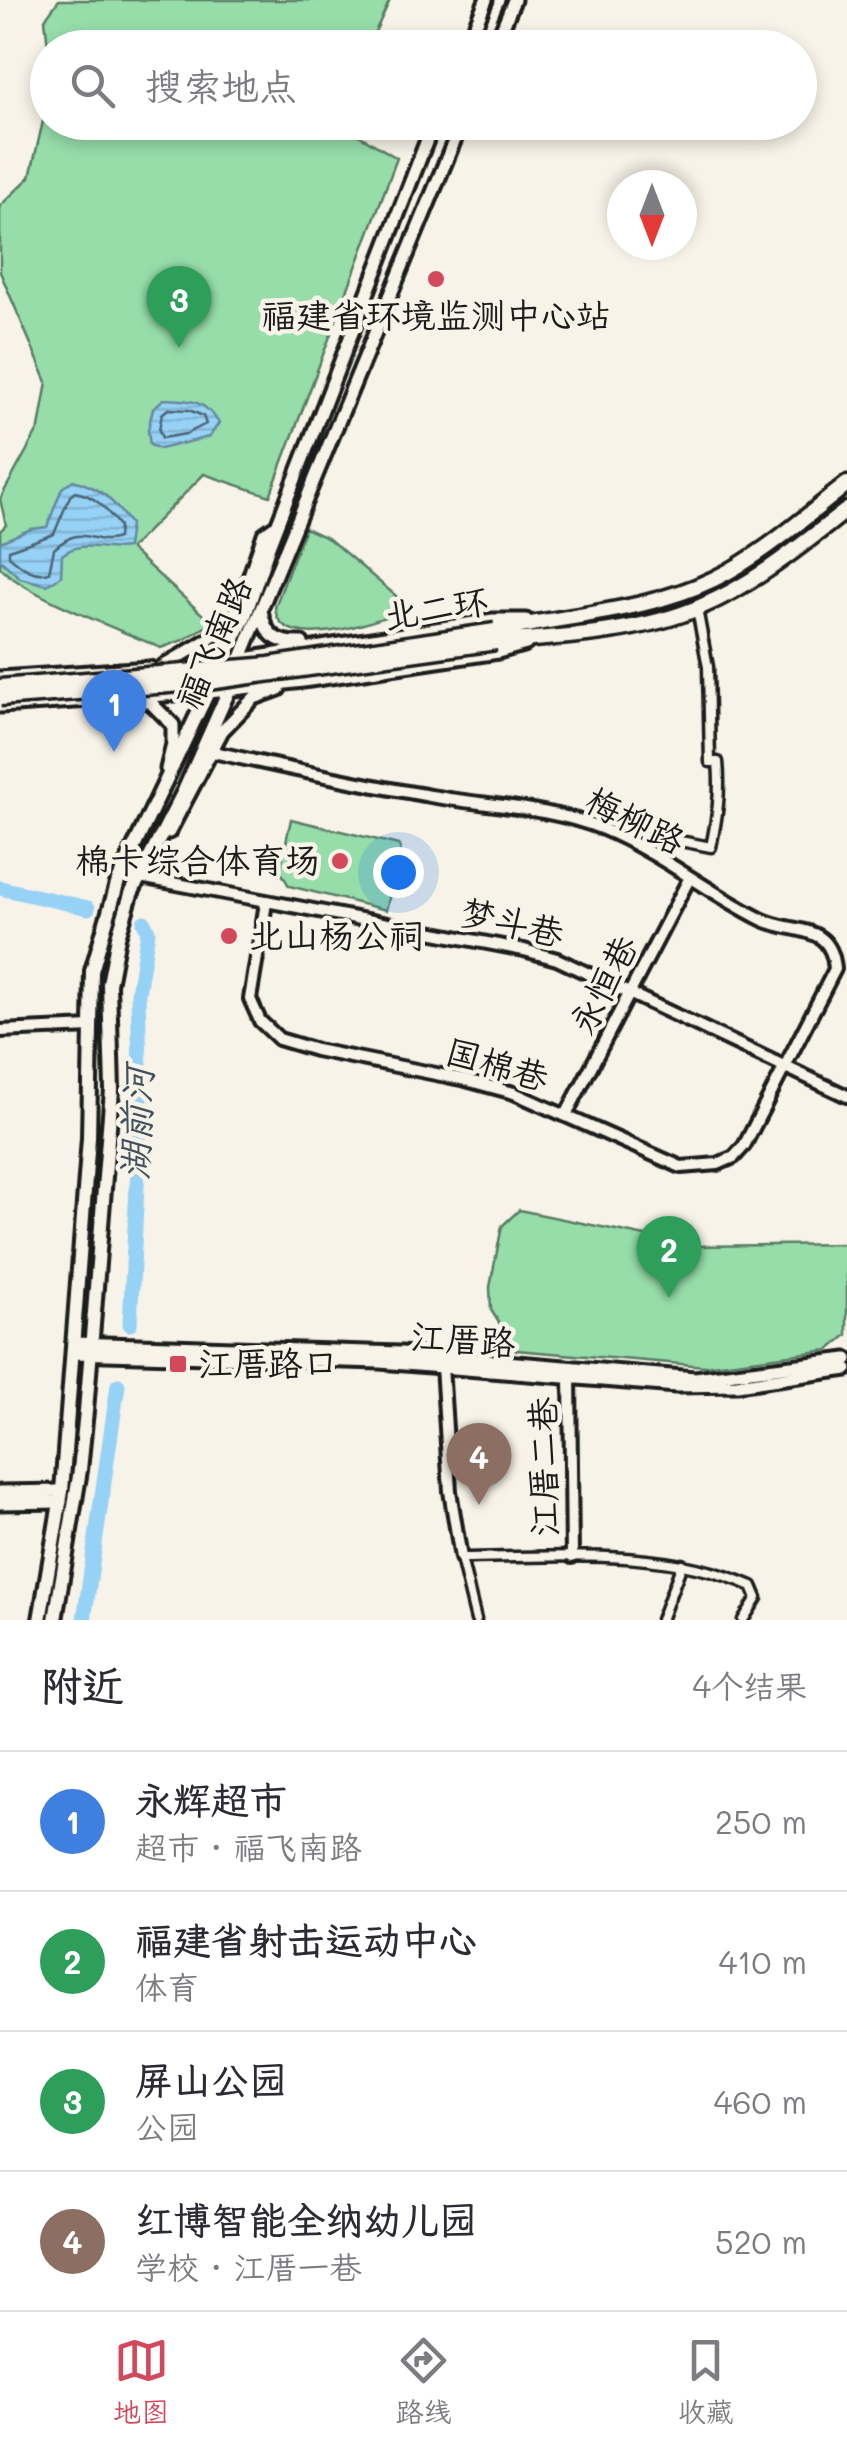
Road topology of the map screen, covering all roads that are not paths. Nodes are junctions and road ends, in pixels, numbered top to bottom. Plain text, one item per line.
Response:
1 (486, 0) edge
2 (514, 0) edge
3 (474, 30) edge
4 (502, 30) edge
5 (427, 140) edge
6 (455, 140) edge
7 (847, 484) edge
8 (847, 510) edge
9 (277, 524) junction
10 (697, 609) junction
11 (260, 610) junction
12 (541, 620) junction
13 (405, 634) junction
14 (496, 636) junction
15 (549, 638) junction
16 (344, 644) junction
17 (240, 660) junction
18 (224, 662) junction
19 (162, 668) junction
20 (118, 670) junction
21 (349, 674) junction
22 (0, 678) edge
23 (303, 681) junction
24 (0, 688) edge
25 (229, 690) joint
26 (208, 692) junction
27 (120, 697) junction
28 (0, 698) edge
29 (72, 700) junction
30 (0, 706) edge
31 (209, 751) junction
32 (165, 778) junction
33 (664, 862) junction
34 (140, 877) junction
35 (689, 879) junction
36 (266, 902) junction
37 (631, 993) junction
38 (92, 1027) junction
39 (0, 1031) edge
40 (786, 1068) junction
41 (847, 1096) edge
42 (566, 1115) junction
43 (73, 1348) junction
44 (91, 1349) junction
45 (847, 1359) edge
46 (442, 1366) junction
47 (847, 1369) edge
48 (570, 1376) junction
49 (0, 1492) edge
50 (62, 1497) junction
51 (0, 1503) edge
52 (572, 1557) junction
53 (461, 1558) junction
54 (682, 1564) junction
55 (40, 1620) edge
56 (55, 1620) edge
57 (476, 1620) edge
58 (661, 1620) edge
59 (743, 1620) edge

1 - 3 main road
2 - 4 main road
5 - 9 main road, 福飞南路
6 - 11 main road, 福飞南路
7 - 12 highway, 北二环
8 - 10 highway, 北二环
9 - 18 main road, 福飞南路
9 - 19 main road
10 - 15 highway, 北二环
10 - 33 street
11 - 13 main road
11 - 17 main road, 福飞南路
12 - 13 main road
12 - 14 highway, 北二环
13 - 16 main road
14 - 15 highway, 北二环
14 - 24 highway, 北二环, bridge
14 - 28 highway, 北二环, bridge
15 - 21 main road
16 - 17 main road
16 - 21 main road
17 - 18 main road
17 - 25 main road, 福飞南路
18 - 19 main road
18 - 26 main road, 福飞南路
19 - 20 main road
20 - 22 main road
20 - 27 main road
21 - 23 main road
23 - 26 main road
23 - 31 main road
25 - 34 main road, 福飞南路
26 - 27 main road
26 - 32 main road, 福飞南路
27 - 29 main road
29 - 30 main road
29 - 32 main road
31 - 33 street, 梅柳路
31 - 34 main road
32 - 38 main road, 福飞南路
33 - 35 street, 梅柳路
34 - 36 street, 梦斗巷
34 - 44 main road, 福飞南路
35 - 37 street, 永恒巷
35 - 40 street, 梅柳路
36 - 37 street, 梦斗巷
36 - 42 street, 国棉巷
37 - 40 street, 梦斗巷
37 - 42 street, 永恒巷
38 - 39 street
38 - 43 main road, 福飞南路
40 - 41 street, 梦斗巷
40 - 42 street, 国棉巷
43 - 44 main road, 江厝路
43 - 50 main road, 福飞南路
44 - 45 main road, 江厝路
44 - 46 main road, 江厝路
44 - 56 main road, 福飞南路
46 - 48 main road, 江厝路
46 - 53 street
47 - 48 main road, 江厝路
48 - 52 street, 江厝二巷
49 - 50 main road
50 - 51 main road
50 - 55 main road, 福飞南路
52 - 53 street
52 - 54 street
53 - 57 street
54 - 58 street
54 - 59 street

